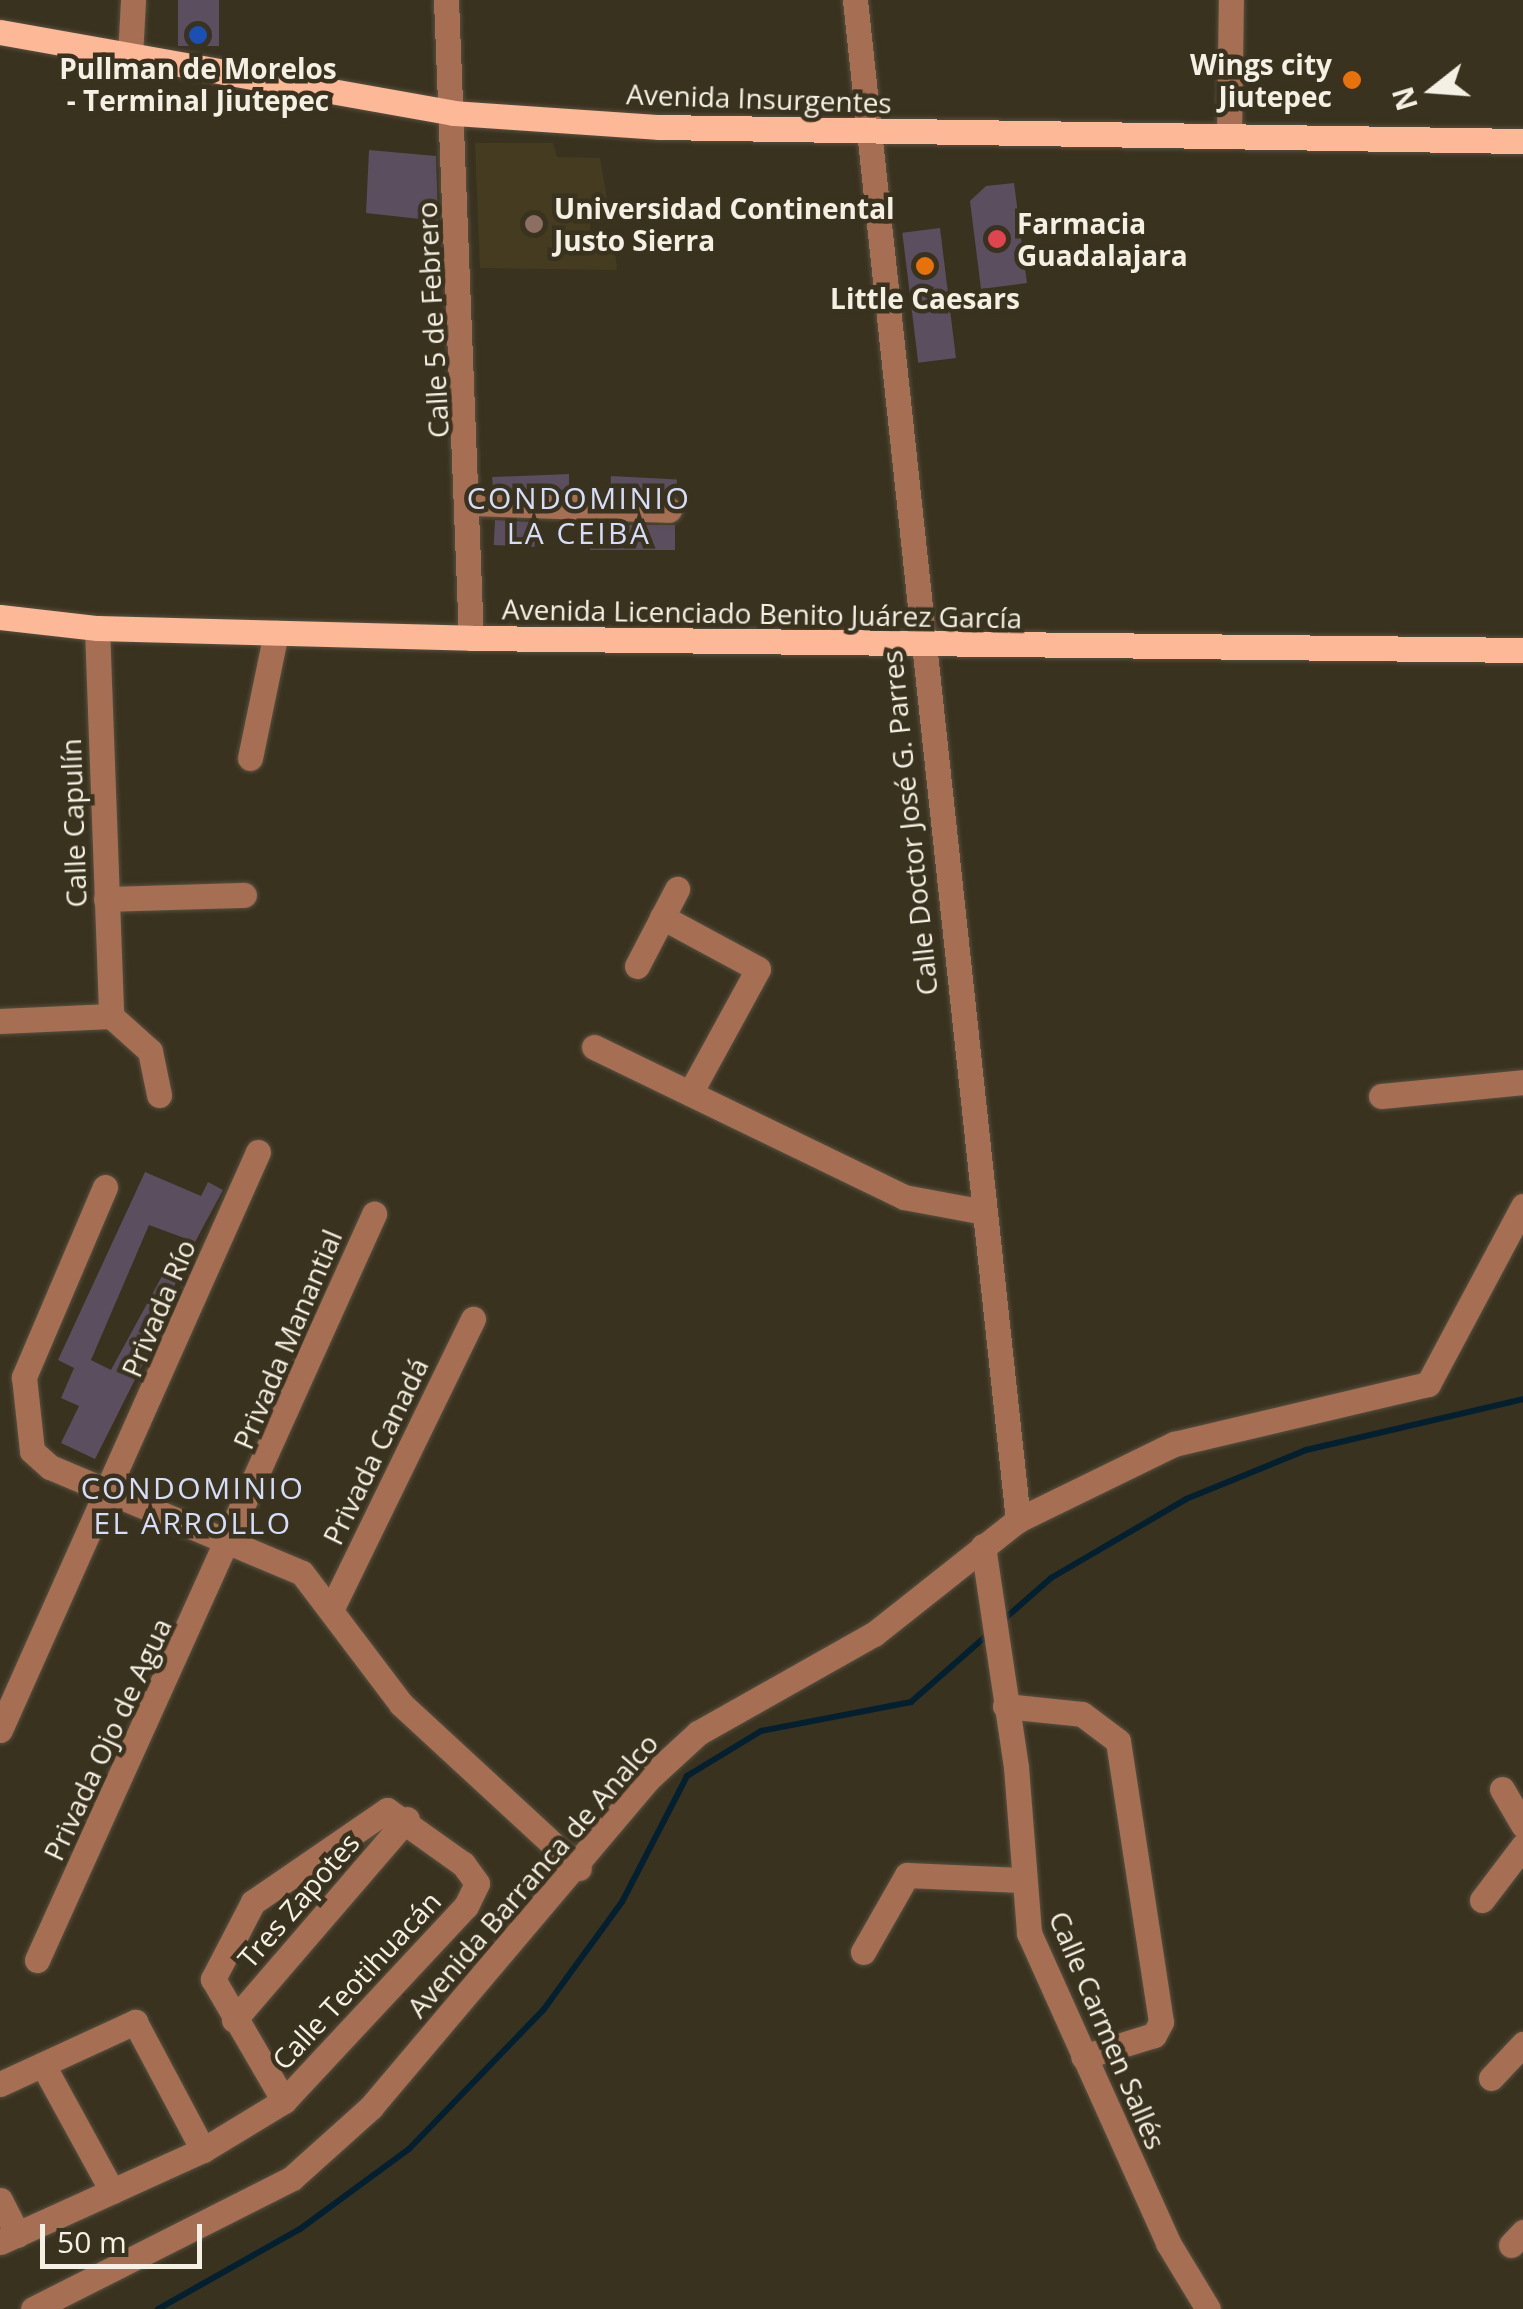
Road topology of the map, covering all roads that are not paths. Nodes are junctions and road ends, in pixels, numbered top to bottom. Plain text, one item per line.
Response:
1 (133, 0) edge
2 (446, 0) edge
3 (855, 0) edge
4 (1231, 0) edge
5 (0, 32) edge
6 (130, 56) junction
7 (453, 113) junction
8 (863, 132) junction
9 (1229, 135) junction
10 (1523, 140) edge
11 (470, 503) junction
12 (668, 510) dead end
13 (0, 616) edge
14 (97, 628) junction
15 (276, 633) junction
16 (471, 638) junction
17 (921, 648) junction
18 (1523, 650) edge
19 (250, 758) dead end
20 (677, 890) dead end
21 (244, 895) dead end
22 (106, 899) junction
23 (662, 918) junction
24 (638, 966) dead end
25 (111, 1016) junction
26 (0, 1022) edge
27 (594, 1047) dead end
28 (1523, 1082) edge
29 (690, 1094) junction
30 (159, 1096) dead end
31 (1382, 1096) dead end
32 (258, 1152) dead end
33 (105, 1186) dead end
34 (1523, 1206) edge
35 (978, 1212) junction
36 (374, 1214) dead end
37 (474, 1319) dead end
38 (112, 1488) junction
39 (1018, 1520) junction
40 (232, 1543) junction
41 (983, 1546) junction
42 (332, 1610) junction
43 (1004, 1701) junction
44 (0, 1730) edge
45 (1502, 1789) dead end
46 (407, 1819) junction
47 (1523, 1825) edge
48 (1523, 1846) edge
49 (579, 1868) junction
50 (1021, 1880) junction
51 (1482, 1900) dead end
52 (863, 1952) dead end
53 (37, 1960) dead end
54 (234, 2020) junction
55 (1523, 2044) edge
56 (1084, 2063) junction
57 (43, 2065) junction
58 (1490, 2078) dead end
59 (0, 2084) edge
60 (284, 2101) junction
61 (203, 2150) junction
62 (112, 2191) junction
63 (0, 2200) edge
64 (9, 2238) edge
65 (33, 2309) edge
66 (1208, 2309) edge

1 - 6 street
2 - 7 street, Calle 5 de Febrero
3 - 8 street, Calle Doctor José G. Parres
4 - 9 street
5 - 6 main road, Avenida Insurgentes
6 - 7 main road, Avenida Insurgentes
7 - 8 main road, Avenida Insurgentes
7 - 11 street, Calle 5 de Febrero
8 - 9 main road, Avenida Insurgentes
8 - 17 street, Calle Doctor José G. Parres
9 - 10 main road, Avenida Insurgentes
11 - 12 street
11 - 16 street, Calle 5 de Febrero
13 - 14 main road, Avenida Licenciado Benito Juárez García
14 - 15 main road, Avenida Licenciado Benito Juárez García
14 - 22 street, Calle Capulín
15 - 16 main road, Avenida Licenciado Benito Juárez García
15 - 19 street
16 - 17 main road, Avenida Licenciado Benito Juárez García
17 - 18 main road, Avenida Licenciado Benito Juárez García
17 - 35 street, Calle Doctor José G. Parres
20 - 23 street
21 - 22 street
22 - 25 street, Calle Capulín
23 - 24 street
23 - 29 street
25 - 26 street
25 - 30 street
27 - 29 street
28 - 31 street
29 - 35 street
32 - 38 street, Privada Río
33 - 38 street
34 - 39 street, Avenida Barranca de Analco
35 - 39 street, Calle Doctor José G. Parres
36 - 40 street, Privada Manantial
37 - 42 street, Privada Canadá
38 - 40 street
38 - 44 street, Privada Río
39 - 41 street, Avenida Barranca de Analco
40 - 42 street
40 - 53 street, Privada Ojo de Agua
41 - 43 street, Calle Carmen Sallés
41 - 49 street, Avenida Barranca de Analco
42 - 49 street
43 - 50 street, Calle Carmen Sallés
43 - 56 street
45 - 47 street
46 - 54 street, Tres Zapotes
46 - 54 street
46 - 60 street, Calle Teotihuacán
48 - 51 street
49 - 65 street, Avenida Barranca de Analco
50 - 52 street
50 - 56 street, Calle Carmen Sallés
54 - 60 street
55 - 58 street
56 - 66 street, Calle Carmen Sallés
57 - 59 street
57 - 61 street
57 - 62 street
60 - 61 street, Calle Teotihuacán
61 - 62 street, Calle Teotihuacán
62 - 64 street, Calle Teotihuacán
63 - 64 street

